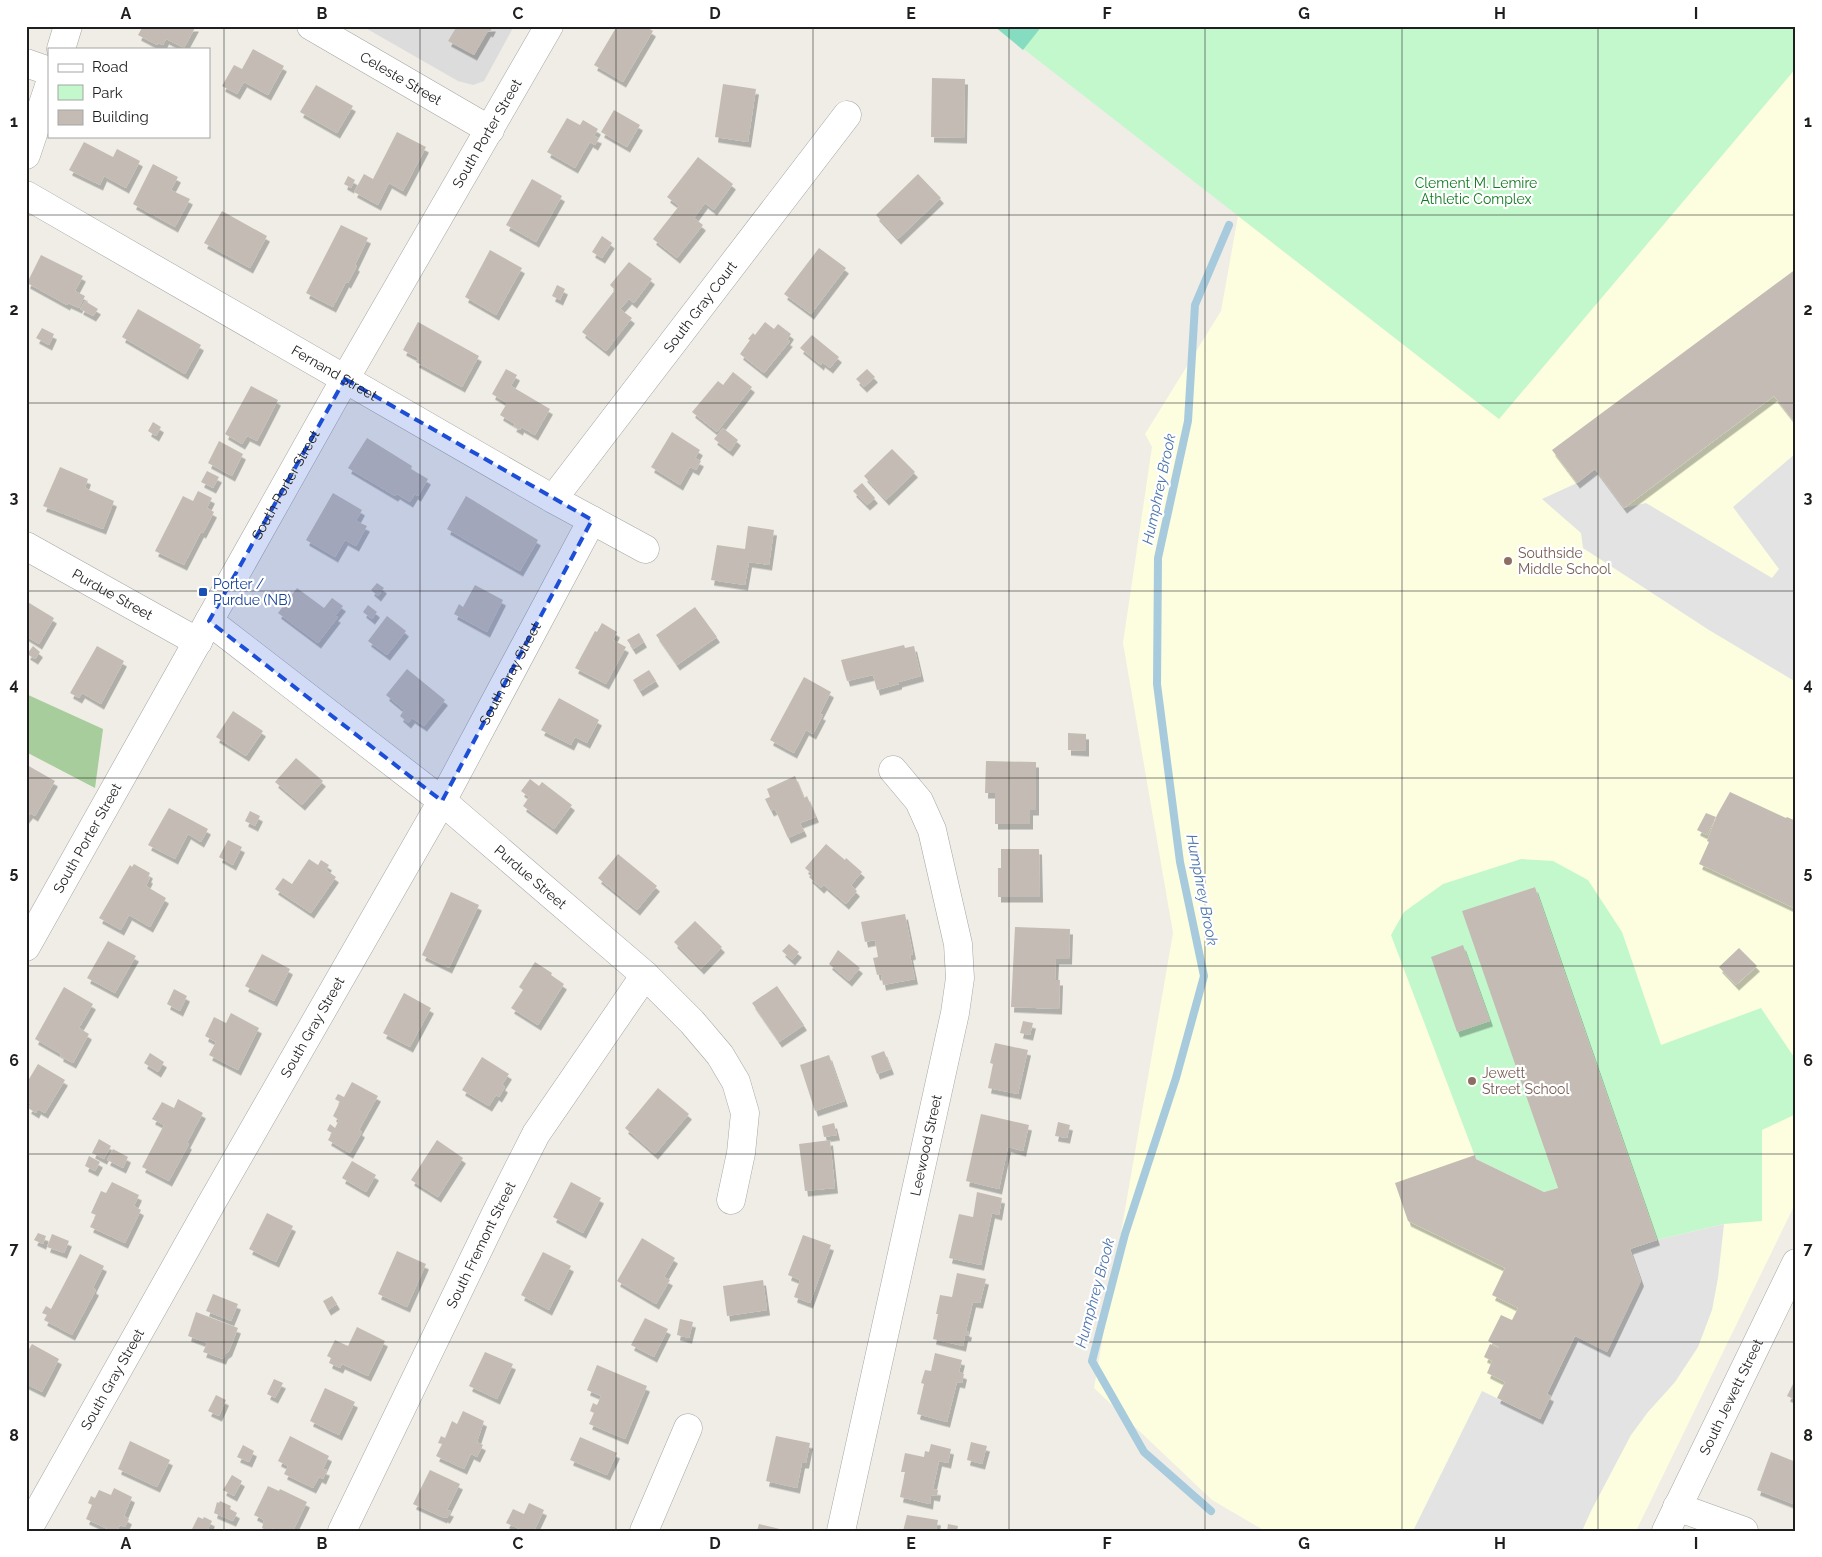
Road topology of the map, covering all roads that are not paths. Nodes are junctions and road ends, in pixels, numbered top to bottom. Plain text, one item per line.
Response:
1 (68, 26) edge
2 (311, 26) edge
3 (549, 26) edge
4 (61, 48) edge
5 (26, 63) edge
6 (48, 71) edge
7 (48, 89) edge
8 (847, 115) dead end
9 (490, 130) junction
10 (26, 155) edge
11 (26, 195) edge
12 (346, 379) junction
13 (554, 499) junction
14 (592, 520) junction
15 (26, 546) edge
16 (645, 549) dead end
17 (203, 631) junction
18 (893, 770) dead end
19 (442, 801) junction
20 (26, 947) edge
21 (645, 976) junction
22 (731, 1200) dead end
23 (1794, 1273) edge
24 (688, 1428) dead end
25 (1672, 1519) edge
26 (28, 1531) edge
27 (342, 1531) edge
28 (644, 1531) edge
29 (841, 1531) edge
30 (1744, 1531) edge

1 - 4 street
2 - 9 street, Celeste Street
3 - 9 street, South Porter Street
5 - 6 street
7 - 10 street
8 - 13 street, South Gray Court
9 - 12 street, South Porter Street
11 - 12 street, Fernand Street
12 - 13 street, Fernand Street
12 - 17 street, South Porter Street
13 - 14 street, Fernand Street
14 - 16 street, Fernand Street
14 - 19 street, South Gray Street
15 - 17 street, Purdue Street
17 - 19 street, Purdue Street
17 - 20 street, South Porter Street
18 - 29 street, Leewood Street
19 - 21 street, Purdue Street
19 - 26 street, South Gray Street
21 - 22 street, Purdue Street
21 - 27 street, South Fremont Street
23 - 25 street, South Jewett Street
24 - 28 street
25 - 30 street

